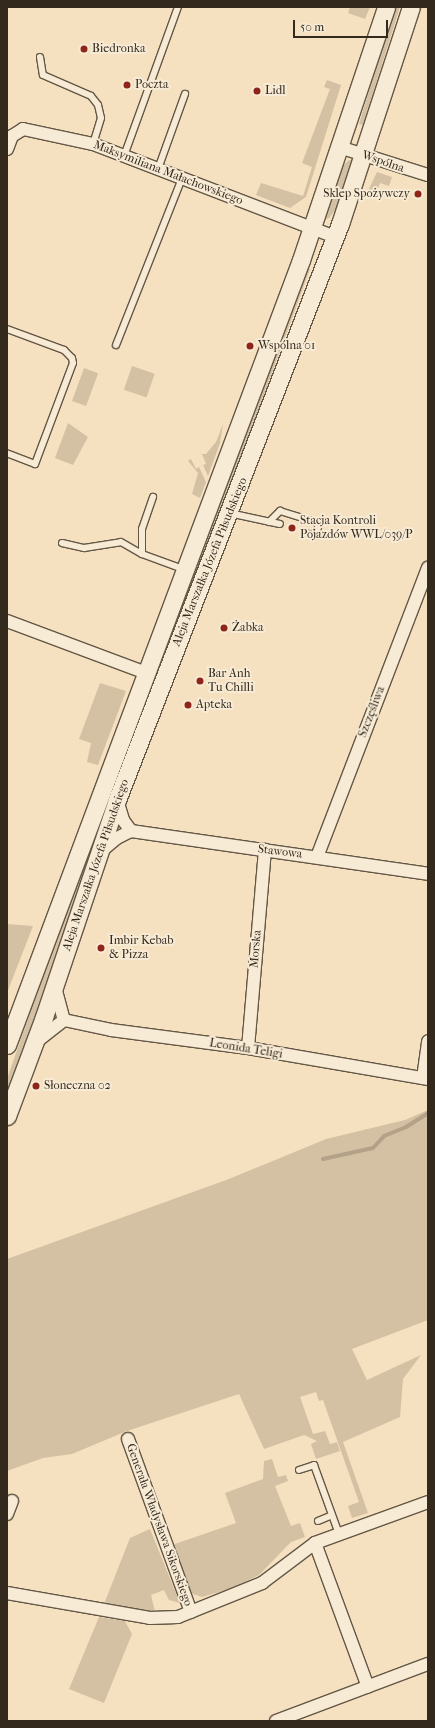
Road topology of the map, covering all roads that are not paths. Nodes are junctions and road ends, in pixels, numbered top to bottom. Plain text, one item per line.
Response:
1 (178, 7) edge
2 (386, 7) edge
3 (411, 7) edge
4 (40, 57) dead end
5 (185, 94) dead end
6 (93, 144) junction
7 (339, 147) junction
8 (7, 149) edge
9 (363, 155) junction
10 (124, 156) junction
11 (158, 169) junction
12 (428, 176) edge
13 (182, 178) junction
14 (312, 228) junction
15 (335, 237) junction
16 (7, 329) edge
17 (116, 345) dead end
18 (7, 453) edge
19 (153, 497) dead end
20 (229, 513) junction
21 (269, 522) junction
22 (280, 524) dead end
23 (305, 533) dead end
24 (62, 543) dead end
25 (142, 554) junction
26 (428, 568) edge
27 (185, 570) junction
28 (7, 621) edge
29 (146, 673) junction
30 (118, 800) junction
31 (131, 831) junction
32 (265, 850) junction
33 (99, 854) junction
34 (316, 857) junction
35 (428, 874) edge
36 (54, 986) junction
37 (64, 1020) junction
38 (428, 1041) edge
39 (34, 1044) junction
40 (7, 1045) edge
41 (248, 1048) junction
42 (425, 1079) edge
43 (7, 1116) edge
44 (128, 1439) dead end
45 (300, 1470) dead end
46 (12, 1501) dead end
47 (428, 1502) edge
48 (7, 1514) edge
49 (332, 1515) junction
50 (318, 1521) dead end
51 (339, 1534) junction
52 (315, 1543) junction
53 (7, 1593) edge
54 (191, 1612) junction
55 (428, 1664) edge
56 (368, 1687) junction
57 (276, 1721) edge

1 - 10 lane
2 - 7 main road, Aleja Marszałka Józefa Piłsudskiego
3 - 9 main road, Aleja Marszałka Józefa Piłsudskiego
4 - 6 lane
5 - 11 lane
6 - 8 street, Maksymiliana Małachowskiego
6 - 10 street, Maksymiliana Małachowskiego
7 - 9 street, Wspólna
7 - 14 main road, Aleja Marszałka Józefa Piłsudskiego
9 - 12 street, Wspólna
9 - 15 main road, Aleja Marszałka Józefa Piłsudskiego
10 - 11 street, Maksymiliana Małachowskiego
11 - 13 street, Maksymiliana Małachowskiego
13 - 14 street, Maksymiliana Małachowskiego
13 - 17 lane
14 - 15 street, Maksymiliana Małachowskiego
14 - 27 main road, Aleja Marszałka Józefa Piłsudskiego
15 - 20 main road, Aleja Marszałka Józefa Piłsudskiego
16 - 18 lane
19 - 25 lane
20 - 21 lane
20 - 30 main road, Aleja Marszałka Józefa Piłsudskiego
21 - 22 lane
21 - 23 lane
24 - 25 lane
25 - 27 lane
26 - 34 street, Szczęśliwa
27 - 29 main road, Aleja Marszałka Józefa Piłsudskiego
28 - 29 street
29 - 40 main road, Aleja Marszałka Józefa Piłsudskiego
30 - 31 street
30 - 33 main road, Aleja Marszałka Józefa Piłsudskiego
31 - 32 street, Stawowa
31 - 33 street
32 - 34 street, Stawowa
32 - 41 street, Morska
33 - 36 main road, Aleja Marszałka Józefa Piłsudskiego
34 - 35 street, Stawowa
36 - 37 street
36 - 39 main road, Aleja Marszałka Józefa Piłsudskiego
37 - 39 street
37 - 41 street, Leonida Teligi
38 - 42 street
39 - 43 main road, Aleja Marszałka Józefa Piłsudskiego
41 - 42 street, Leonida Teligi
44 - 54 street, Generała Władysława Sikorskiego
45 - 49 lane
46 - 48 street
47 - 51 street
49 - 50 lane
49 - 51 lane
51 - 52 street
52 - 54 street
52 - 56 street
53 - 54 street
55 - 56 street
56 - 57 street

